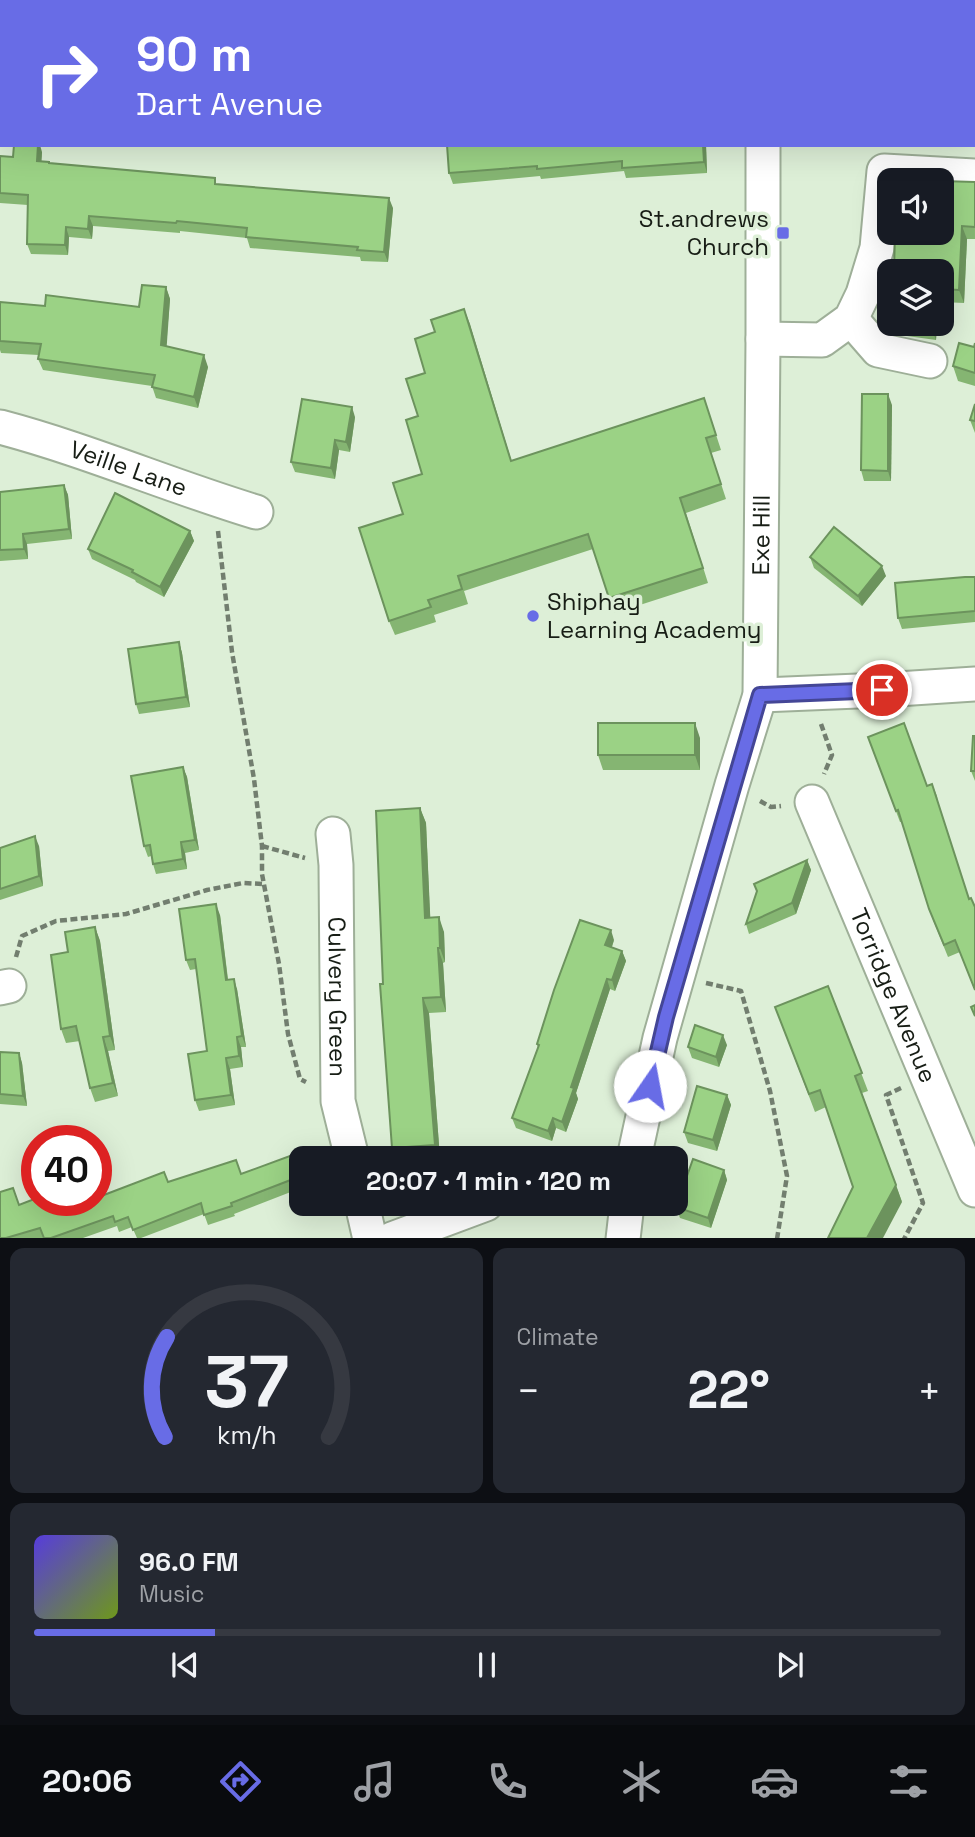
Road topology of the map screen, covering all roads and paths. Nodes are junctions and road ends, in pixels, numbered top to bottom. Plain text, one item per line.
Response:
1 (763, 147) edge
2 (975, 176) edge
3 (851, 319) junction
4 (763, 339) junction
5 (930, 361) dead end
6 (0, 427) edge
7 (214, 499) junction
8 (256, 512) dead end
9 (975, 684) edge
10 (811, 693) junction
11 (760, 695) junction
12 (732, 785) junction
13 (812, 802) junction
14 (262, 846) junction
15 (334, 850) joint
16 (264, 884) junction
17 (678, 976) junction
18 (5, 987) edge
19 (927, 1076) junction
20 (338, 1101) junction
21 (349, 1146) edge
22 (637, 1146) edge
23 (975, 1190) edge
24 (365, 1216) edge
25 (453, 1216) edge
26 (626, 1216) edge
27 (370, 1238) edge
28 (392, 1238) edge
29 (623, 1238) edge
30 (777, 1238) edge
31 (904, 1238) edge

1 - 4 street, Exe Hill
2 - 3 street
3 - 4 street
3 - 5 street
4 - 11 street, Exe Hill
6 - 7 street, Veille Lane
7 - 8 street, Veille Lane
7 - 14 path
9 - 10 street
10 - 11 street
10 - 13 path
11 - 12 street, Exe Hill
12 - 13 path
12 - 17 street, Exe Hill
13 - 19 street, Torridge Avenue
14 - 15 path
14 - 16 path
15 - 20 street, Culvery Green
16 - 18 path
16 - 20 path
17 - 22 street, Exe Hill
17 - 30 path
19 - 23 street, Torridge Avenue
19 - 31 path
20 - 21 street, Culvery Green
24 - 27 street
25 - 28 street
26 - 29 street

